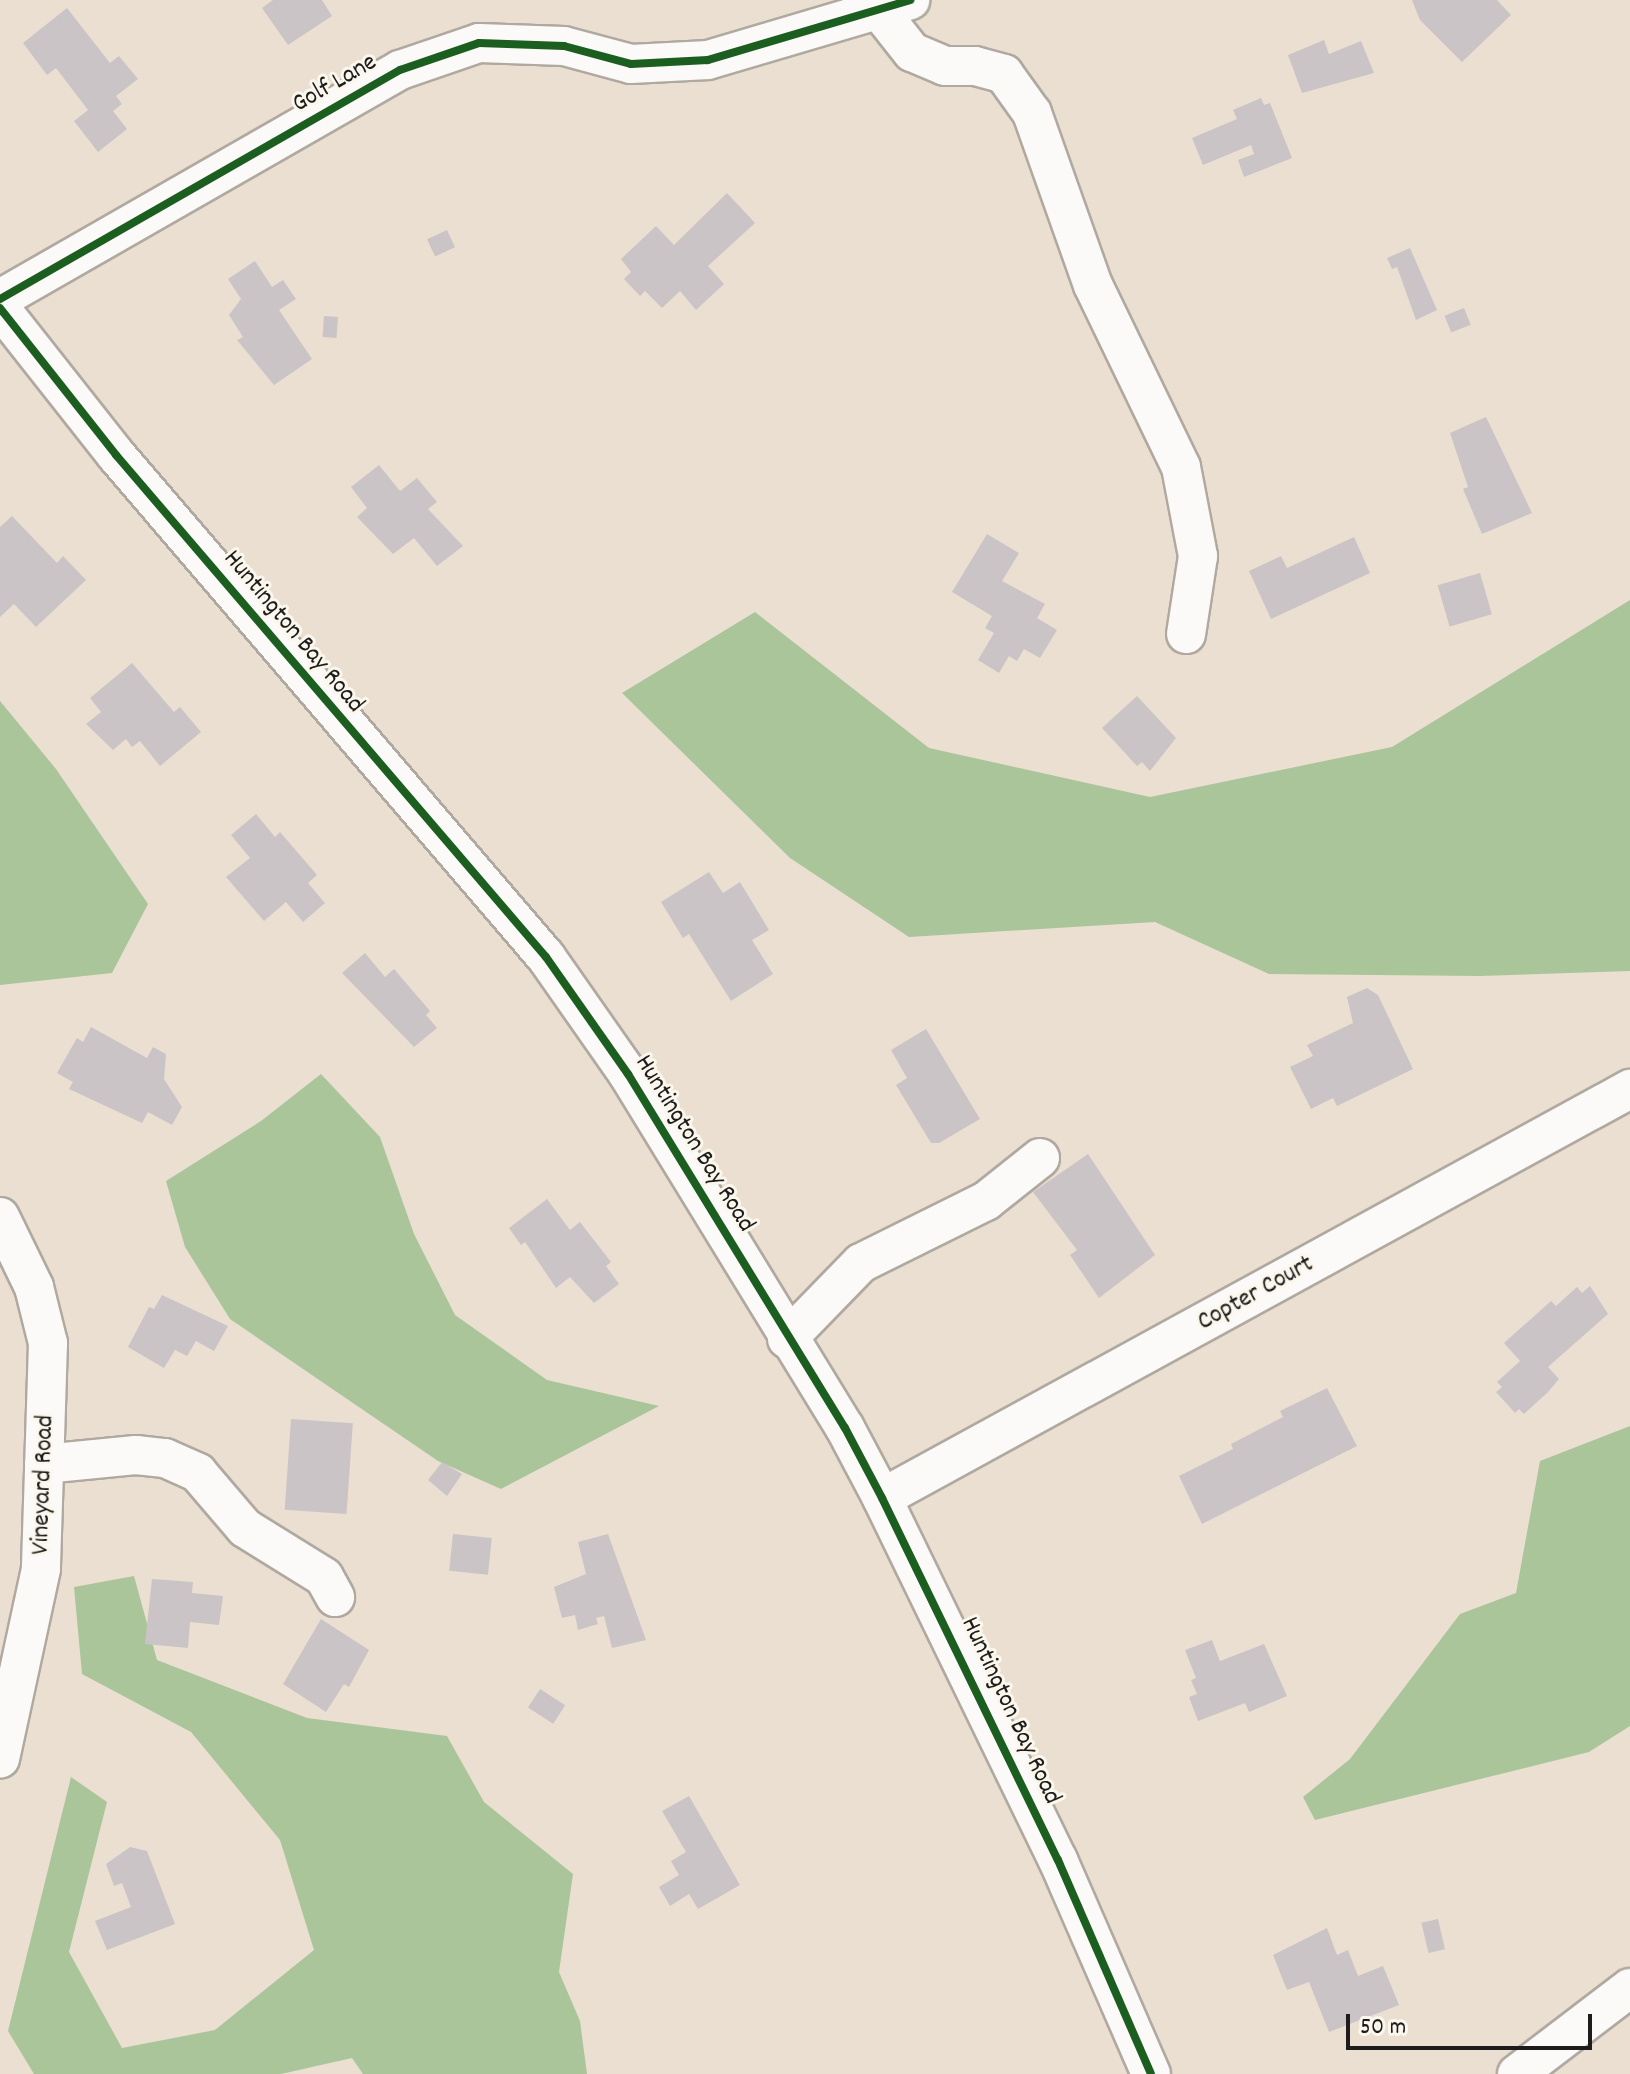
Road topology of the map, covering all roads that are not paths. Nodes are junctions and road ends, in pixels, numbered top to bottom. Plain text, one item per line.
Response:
1 (894, 5) edge
2 (0, 299) edge
3 (0, 308) edge
4 (1186, 634) dead end
5 (1630, 1089) edge
6 (1040, 1158) dead end
7 (0, 1217) edge
8 (787, 1339) junction
9 (44, 1464) junction
10 (882, 1498) junction
11 (335, 1597) dead end
12 (0, 1759) edge
13 (1630, 1988) edge
14 (1151, 2074) edge
15 (1517, 2074) edge

1 - 2 street, Golf Lane
1 - 4 street
3 - 8 street, Huntington Bay Road
5 - 10 street, Copter Court
6 - 8 street
7 - 9 street, Vineyard Road
8 - 10 street, Huntington Bay Road
9 - 11 street
9 - 12 street, Vineyard Road
10 - 14 street, Huntington Bay Road
13 - 15 street

